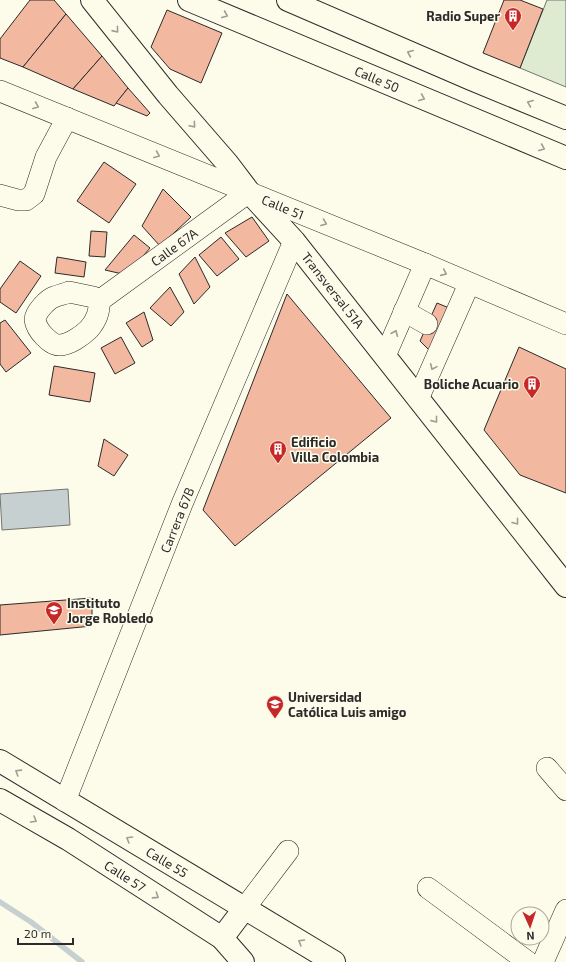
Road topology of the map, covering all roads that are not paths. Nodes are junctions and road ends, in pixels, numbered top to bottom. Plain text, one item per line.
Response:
1 (92, 0) edge
2 (189, 0) edge
3 (288, 0) edge
4 (0, 91) edge
5 (67, 118) junction
6 (566, 118) edge
7 (566, 158) edge
8 (249, 192) junction
9 (0, 195) edge
10 (294, 241) junction
11 (425, 264) junction
12 (469, 284) junction
13 (99, 301) dead end
14 (404, 311) junction
15 (566, 324) edge
16 (439, 331) junction
17 (385, 356) junction
18 (418, 398) junction
19 (566, 586) edge
20 (0, 761) edge
21 (547, 768) dead end
22 (566, 790) edge
23 (0, 800) edge
24 (65, 800) junction
25 (288, 851) dead end
26 (428, 888) dead end
27 (244, 908) junction
28 (566, 910) edge
29 (222, 938) junction
30 (243, 962) edge
31 (334, 962) edge
32 (528, 962) edge
33 (543, 962) edge

1 -> 8 main road, Transversal 51A
2 -> 7 main road, Calle 50
6 -> 3 main road
4 -> 5 street, Calle 51
5 -> 8 street, Calle 51
5 - 9 street
8 - 10 main road, Transversal 51A
8 -> 11 street, Calle 51
8 - 13 street, Calle 67A
10 - 17 main road, Transversal 51A
10 - 24 street, Carrera 67B
11 -> 12 street, Calle 51
11 - 14 street
12 - 15 street, Calle 51
12 - 16 street
14 - 16 street
17 -> 14 street
16 -> 18 street
17 - 18 main road, Transversal 51A
18 -> 19 main road, Transversal 51A
24 -> 20 main road, Calle 55
21 - 22 street
23 -> 29 main road, Calle 57
27 -> 24 main road, Calle 55
25 - 27 street
26 - 32 street
27 - 29 main road
31 -> 27 main road, Calle 55
28 - 33 street
29 - 30 main road, Calle 57

